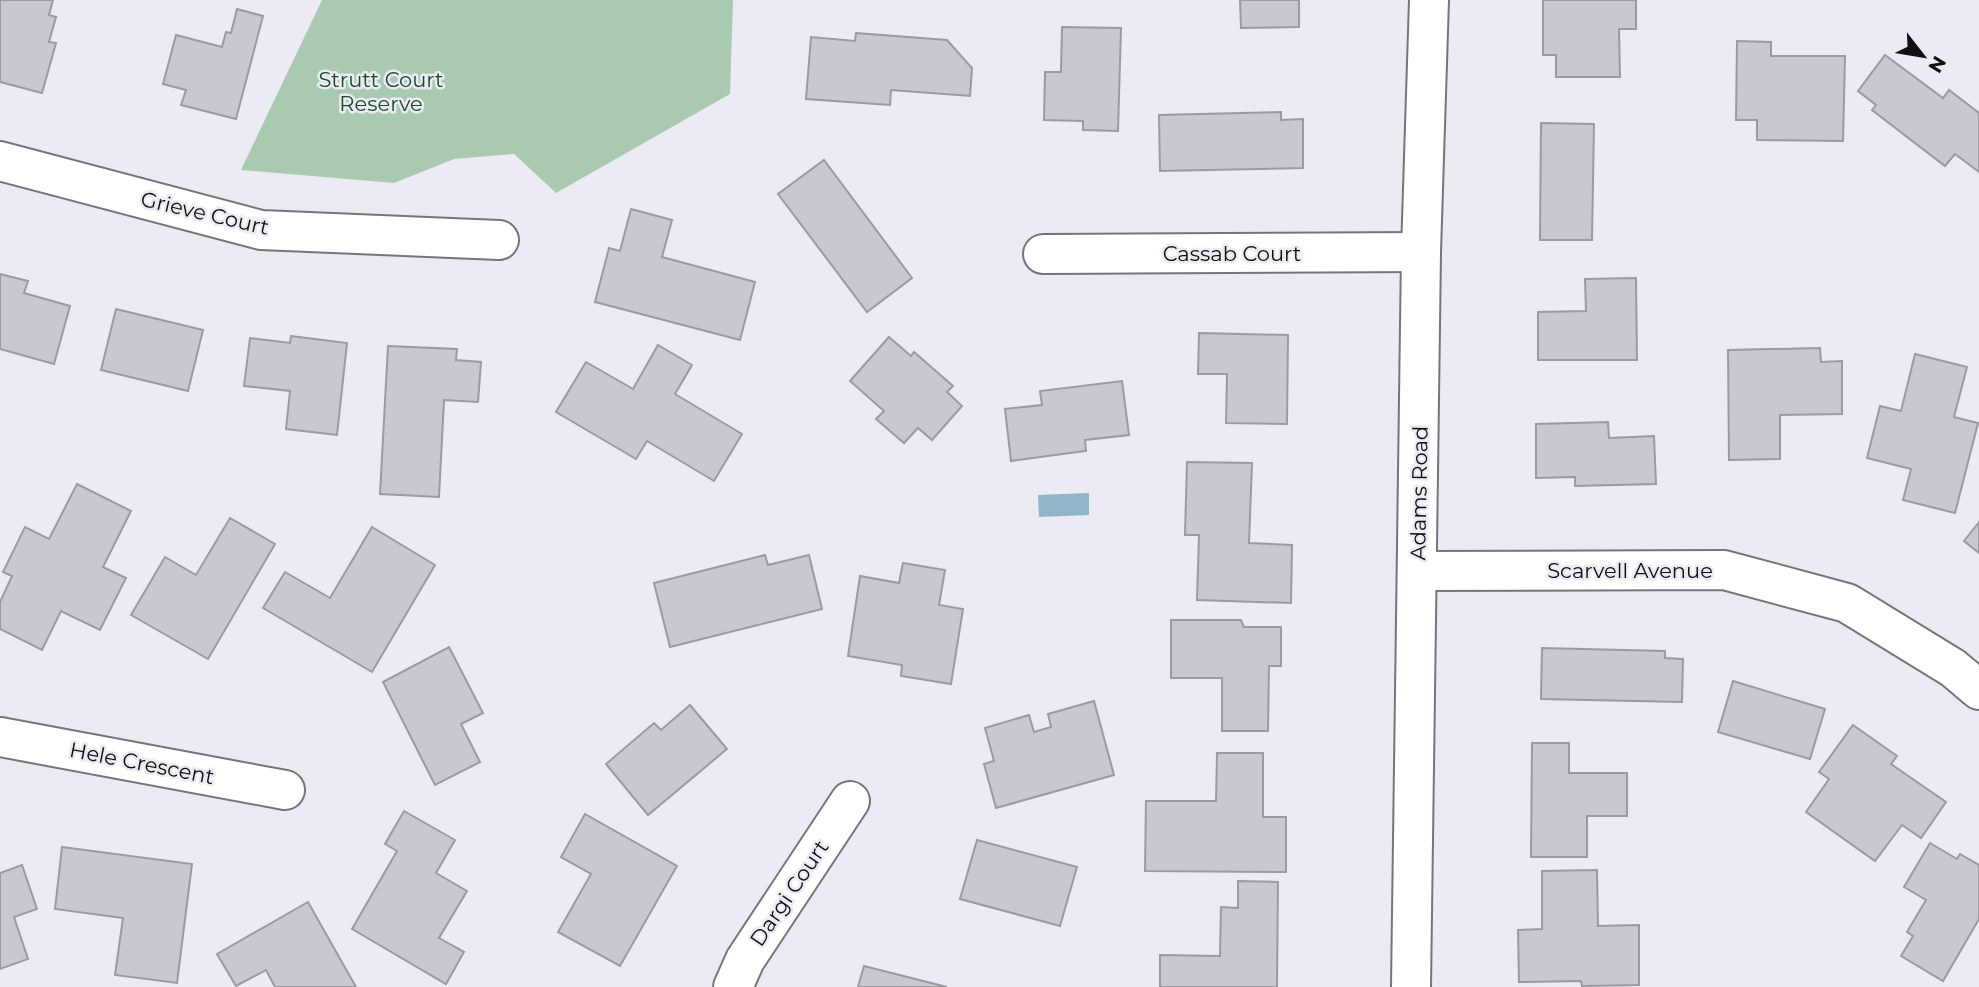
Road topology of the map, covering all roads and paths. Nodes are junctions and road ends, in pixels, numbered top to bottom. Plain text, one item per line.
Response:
1 (1429, 0) edge
2 (0, 161) edge
3 (499, 240) dead end
4 (1421, 253) junction
5 (1043, 254) dead end
6 (1418, 571) junction
7 (1979, 691) edge
8 (0, 737) edge
9 (285, 790) dead end
10 (850, 801) dead end
11 (733, 987) edge
12 (1411, 987) edge

1 - 4 street, Adams Road
2 - 3 street, Grieve Court
4 - 5 street, Cassab Court
4 - 6 street, Adams Road
6 - 7 street, Scarvell Avenue
6 - 12 street, Adams Road
8 - 9 street, Hele Crescent
10 - 11 street, Dargi Court

